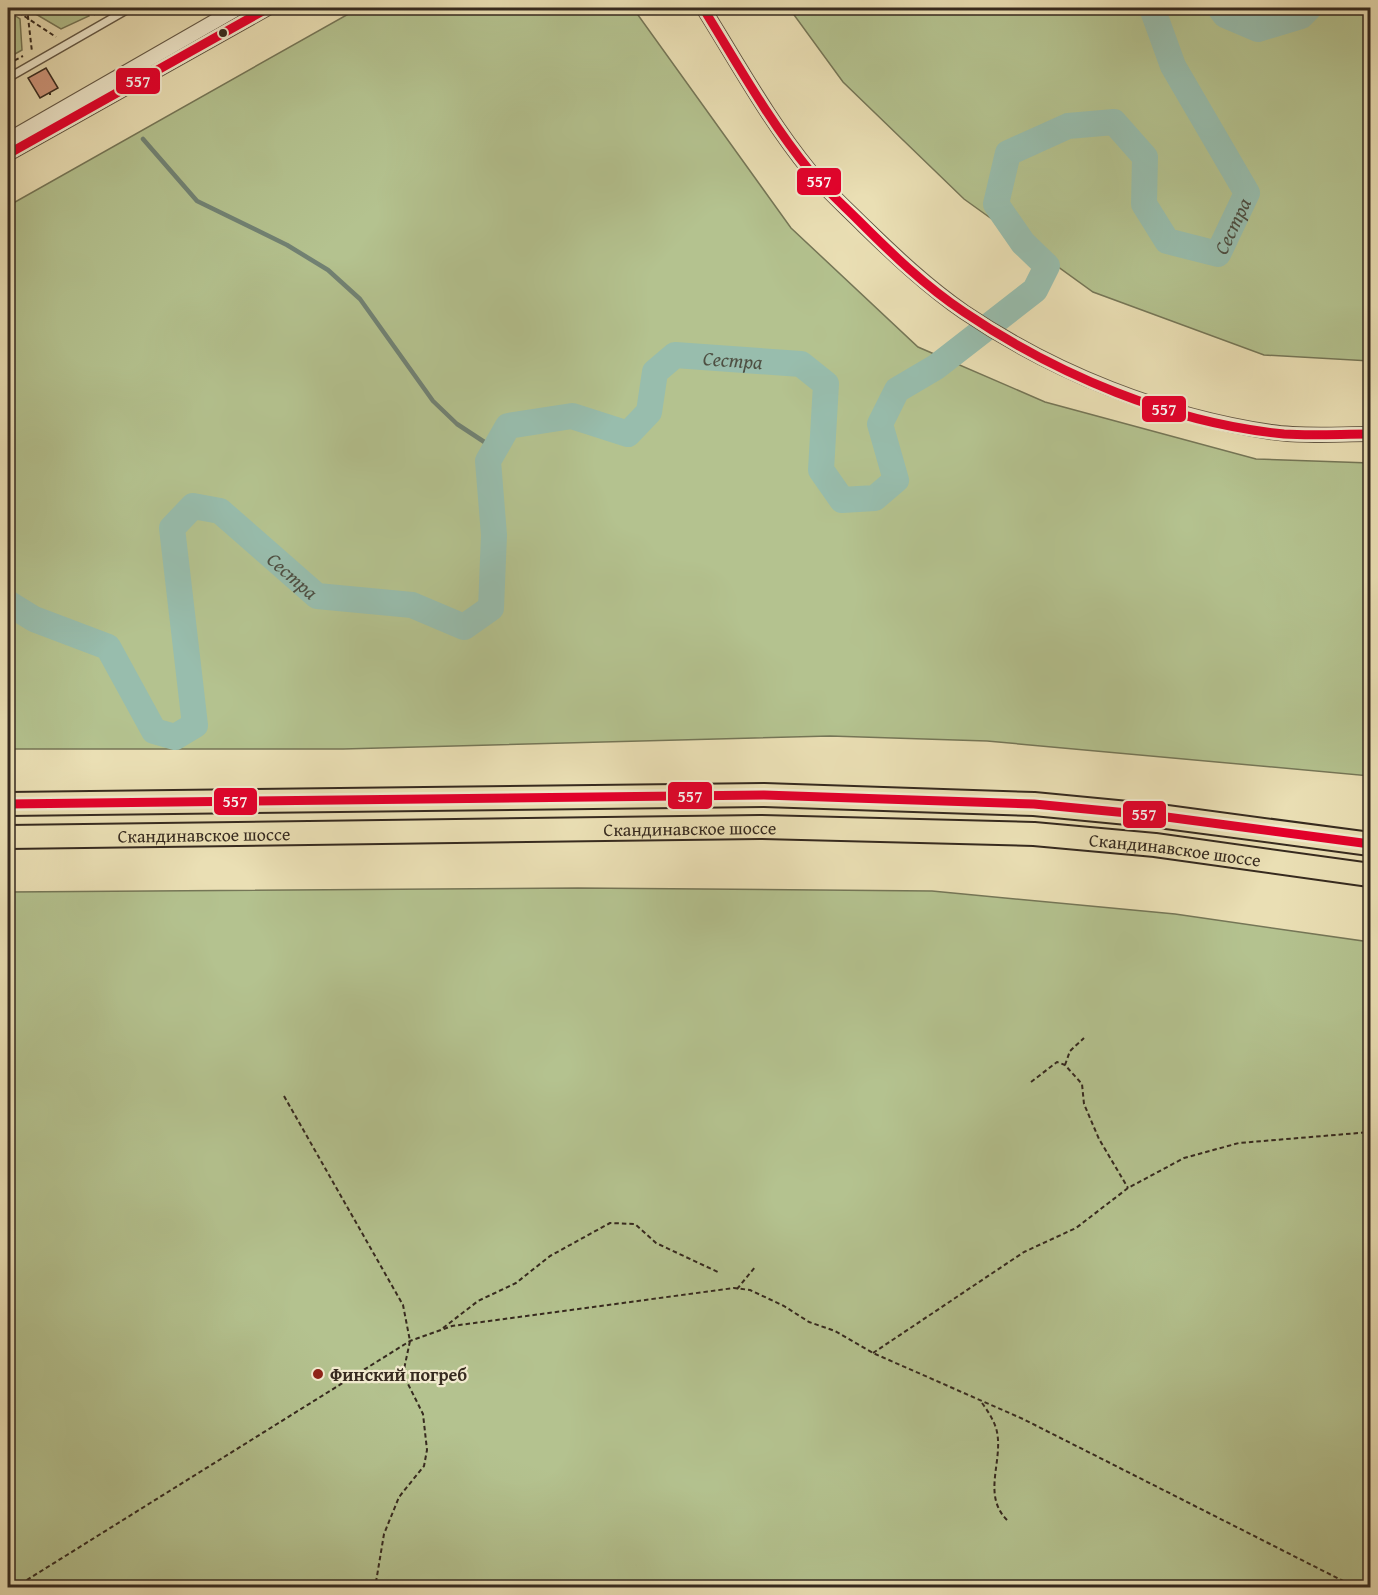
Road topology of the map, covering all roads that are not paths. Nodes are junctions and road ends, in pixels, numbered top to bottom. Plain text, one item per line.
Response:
1 (130, 8) edge
2 (238, 8) edge
3 (268, 8) edge
4 (703, 8) edge
5 (8, 78) edge
6 (8, 140) edge
7 (8, 154) edge
8 (1371, 434) edge
9 (8, 804) edge
10 (8, 837) edge
11 (1371, 844) edge
12 (1371, 875) edge

1 - 5 lane
2 - 6 street
3 - 7 street
4 - 8 street
9 - 11 highway, Скандинавское шоссе
10 - 12 highway, Скандинавское шоссе

